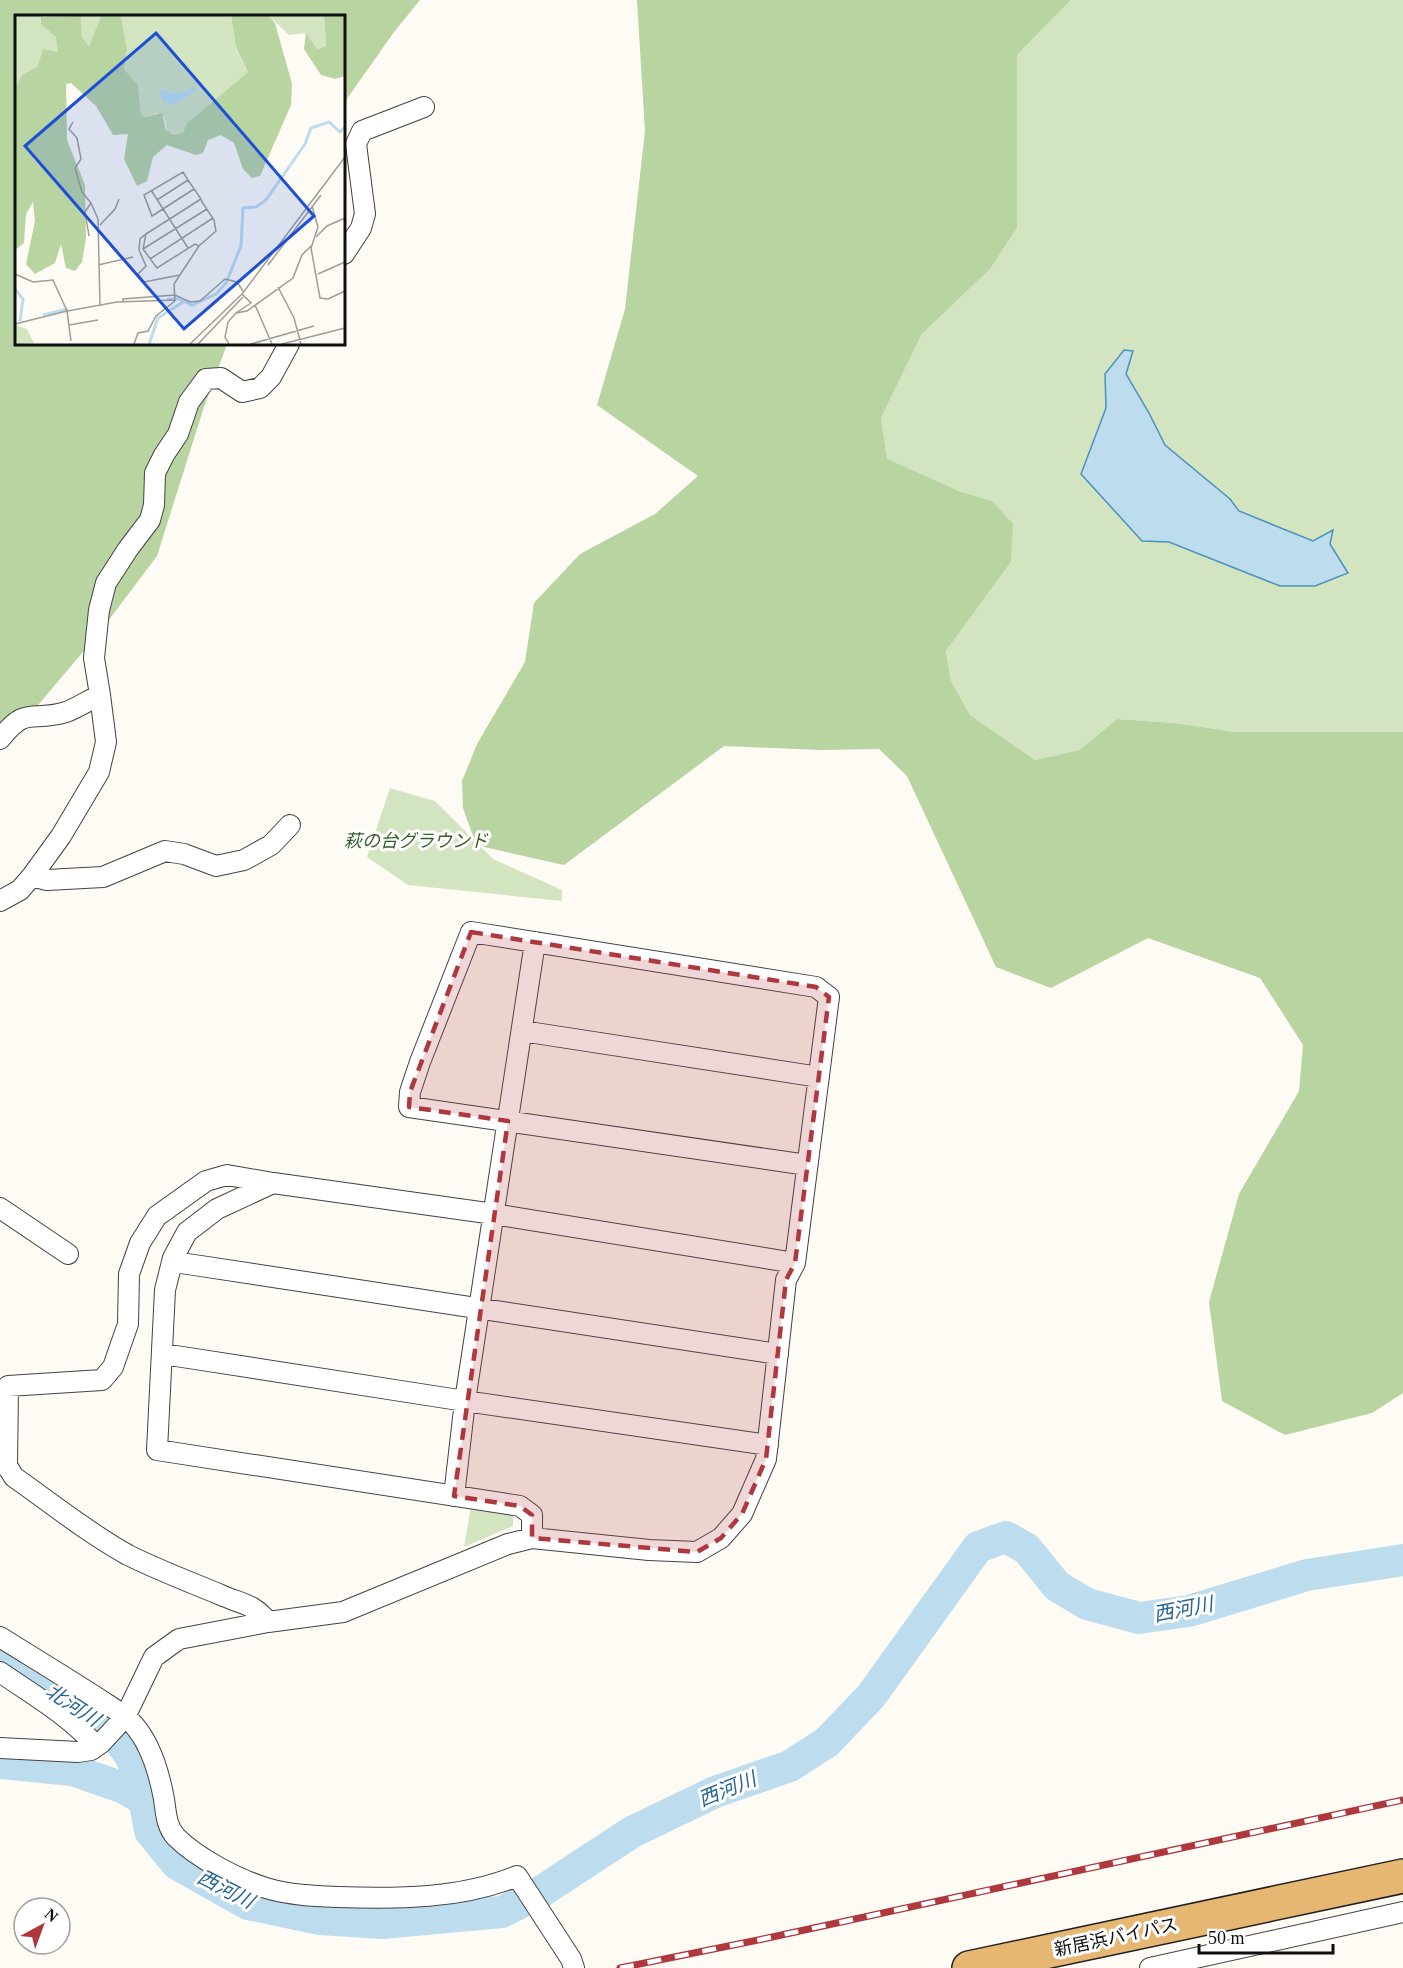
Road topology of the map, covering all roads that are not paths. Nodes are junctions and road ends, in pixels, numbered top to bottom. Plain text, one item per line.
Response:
1 (424, 107) dead end
2 (345, 253) edge
3 (288, 345) edge
4 (100, 695) junction
5 (0, 739) edge
6 (290, 825) dead end
7 (32, 876) junction
8 (0, 901) edge
9 (535, 942) junction
10 (522, 1031) junction
11 (819, 1077) junction
12 (508, 1121) junction
13 (807, 1166) junction
14 (273, 1183) junction
15 (0, 1208) edge
16 (494, 1214) junction
17 (68, 1254) dead end
18 (173, 1258) junction
19 (795, 1263) junction
20 (479, 1309) junction
21 (163, 1354) junction
22 (778, 1354) junction
23 (465, 1401) junction
24 (768, 1445) junction
25 (454, 1496) junction
26 (532, 1538) junction
27 (268, 1622) junction
28 (0, 1637) edge
29 (0, 1672) edge
30 (122, 1720) junction
31 (99, 1745) junction
32 (0, 1748) edge
33 (1403, 1876) edge
34 (1403, 1912) edge
35 (574, 1968) edge
36 (969, 1968) edge
37 (1150, 1968) edge

1 - 2 street
3 - 4 street
4 - 5 street
4 - 7 street
6 - 7 street
7 - 8 street
9 - 10 street
9 - 11 street
9 - 12 street
10 - 11 street
10 - 12 street
11 - 13 street
12 - 13 street
12 - 16 street
13 - 19 street
14 - 16 street
14 - 18 street
14 - 27 street
15 - 17 street
16 - 19 street
16 - 20 street
18 - 20 street
18 - 21 street
19 - 22 street
20 - 22 street
20 - 23 street
21 - 23 street
21 - 25 street
22 - 24 street
23 - 24 street
23 - 25 street
24 - 26 street
25 - 26 street
26 - 27 street
27 - 30 street
28 - 30 street
29 - 31 street
30 - 31 street
30 - 35 street
31 - 32 street
33 - 36 highway, 新居浜バイパス
34 - 37 street

